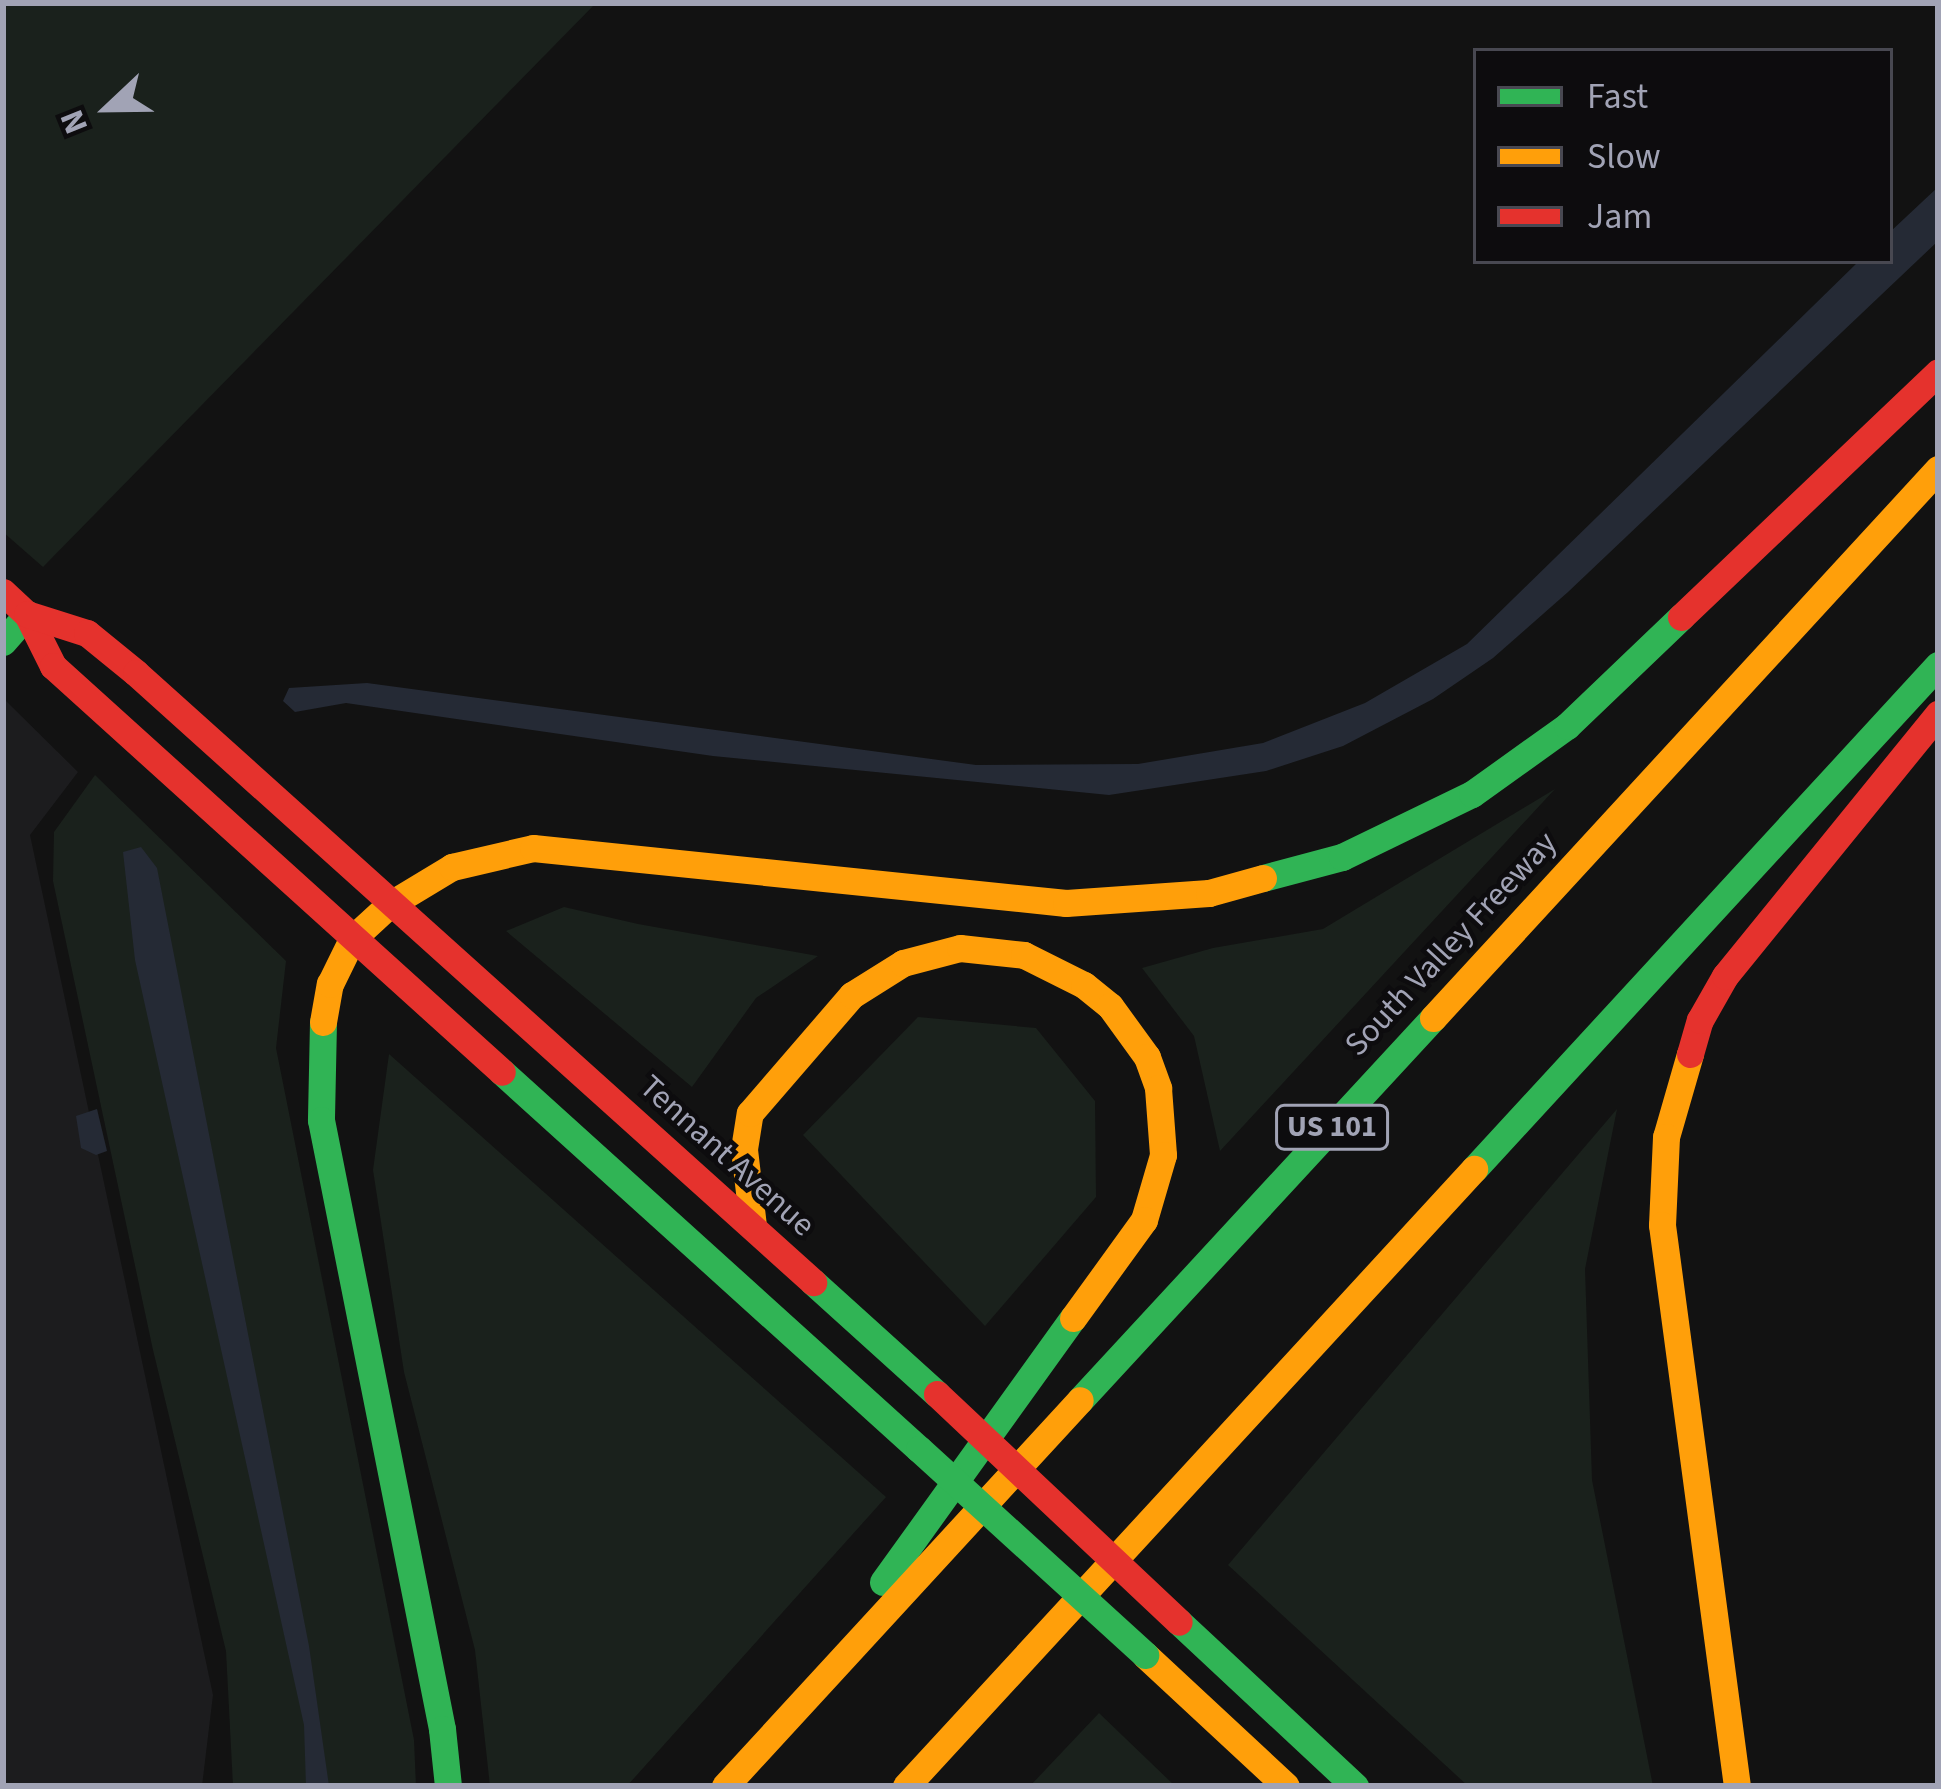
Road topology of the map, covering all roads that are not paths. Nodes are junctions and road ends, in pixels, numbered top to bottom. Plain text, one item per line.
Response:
1 (1938, 372) edge
2 (1938, 469) edge
3 (3, 592) edge
4 (27, 614) junction
5 (3, 642) edge
6 (1938, 665) edge
7 (1938, 714) edge
8 (389, 905) junction
9 (352, 939) junction
10 (753, 1226) junction
11 (770, 1737) junction
12 (448, 1786) edge
13 (725, 1786) edge
14 (906, 1786) edge
15 (1286, 1786) edge
16 (1355, 1786) edge
17 (1737, 1786) edge

1 - 8 main road
2 - 11 main road, South Valley Freeway / US 101
3 - 4 main road, Tennant Avenue
4 - 5 main road
4 - 8 main road, Tennant Avenue
4 - 9 main road, Tennant Avenue
6 - 14 main road
7 - 17 main road
8 - 9 main road
8 - 10 main road, Tennant Avenue
9 - 12 main road
9 - 15 main road, Tennant Avenue, bridge
10 - 11 main road
10 - 16 main road, Tennant Avenue, bridge
11 - 13 main road, South Valley Freeway / US 101

